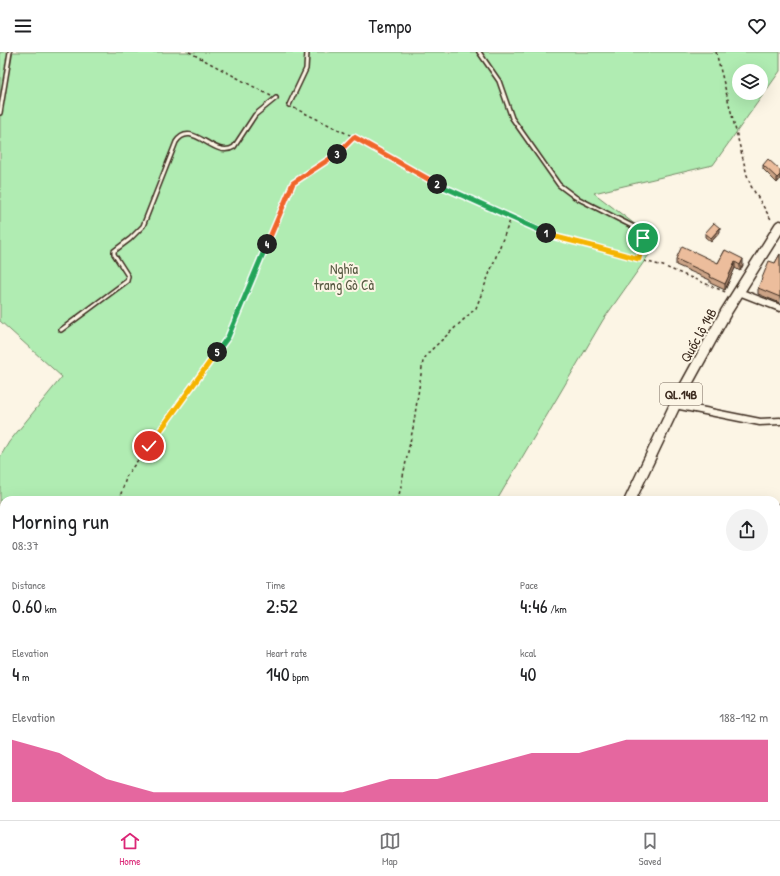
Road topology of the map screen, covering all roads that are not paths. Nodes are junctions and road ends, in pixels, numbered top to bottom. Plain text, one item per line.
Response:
1 (10, 52) edge
2 (307, 52) edge
3 (479, 52) edge
4 (276, 98) road end
5 (289, 105) road end
6 (0, 113) edge
7 (779, 228) edge
8 (639, 259) road end
9 (737, 294) junction
10 (780, 308) edge
11 (61, 330) dead end
12 (675, 405) junction
13 (780, 421) edge
14 (632, 496) edge

1 - 6 lane
2 - 5 lane
3 - 8 lane
4 - 11 lane
7 - 9 highway, QL.14B
9 - 10 street
9 - 12 highway, Quốc lộ 14B / QL.14B
12 - 13 street
12 - 14 highway, Quốc lộ 14B / QL.14B

